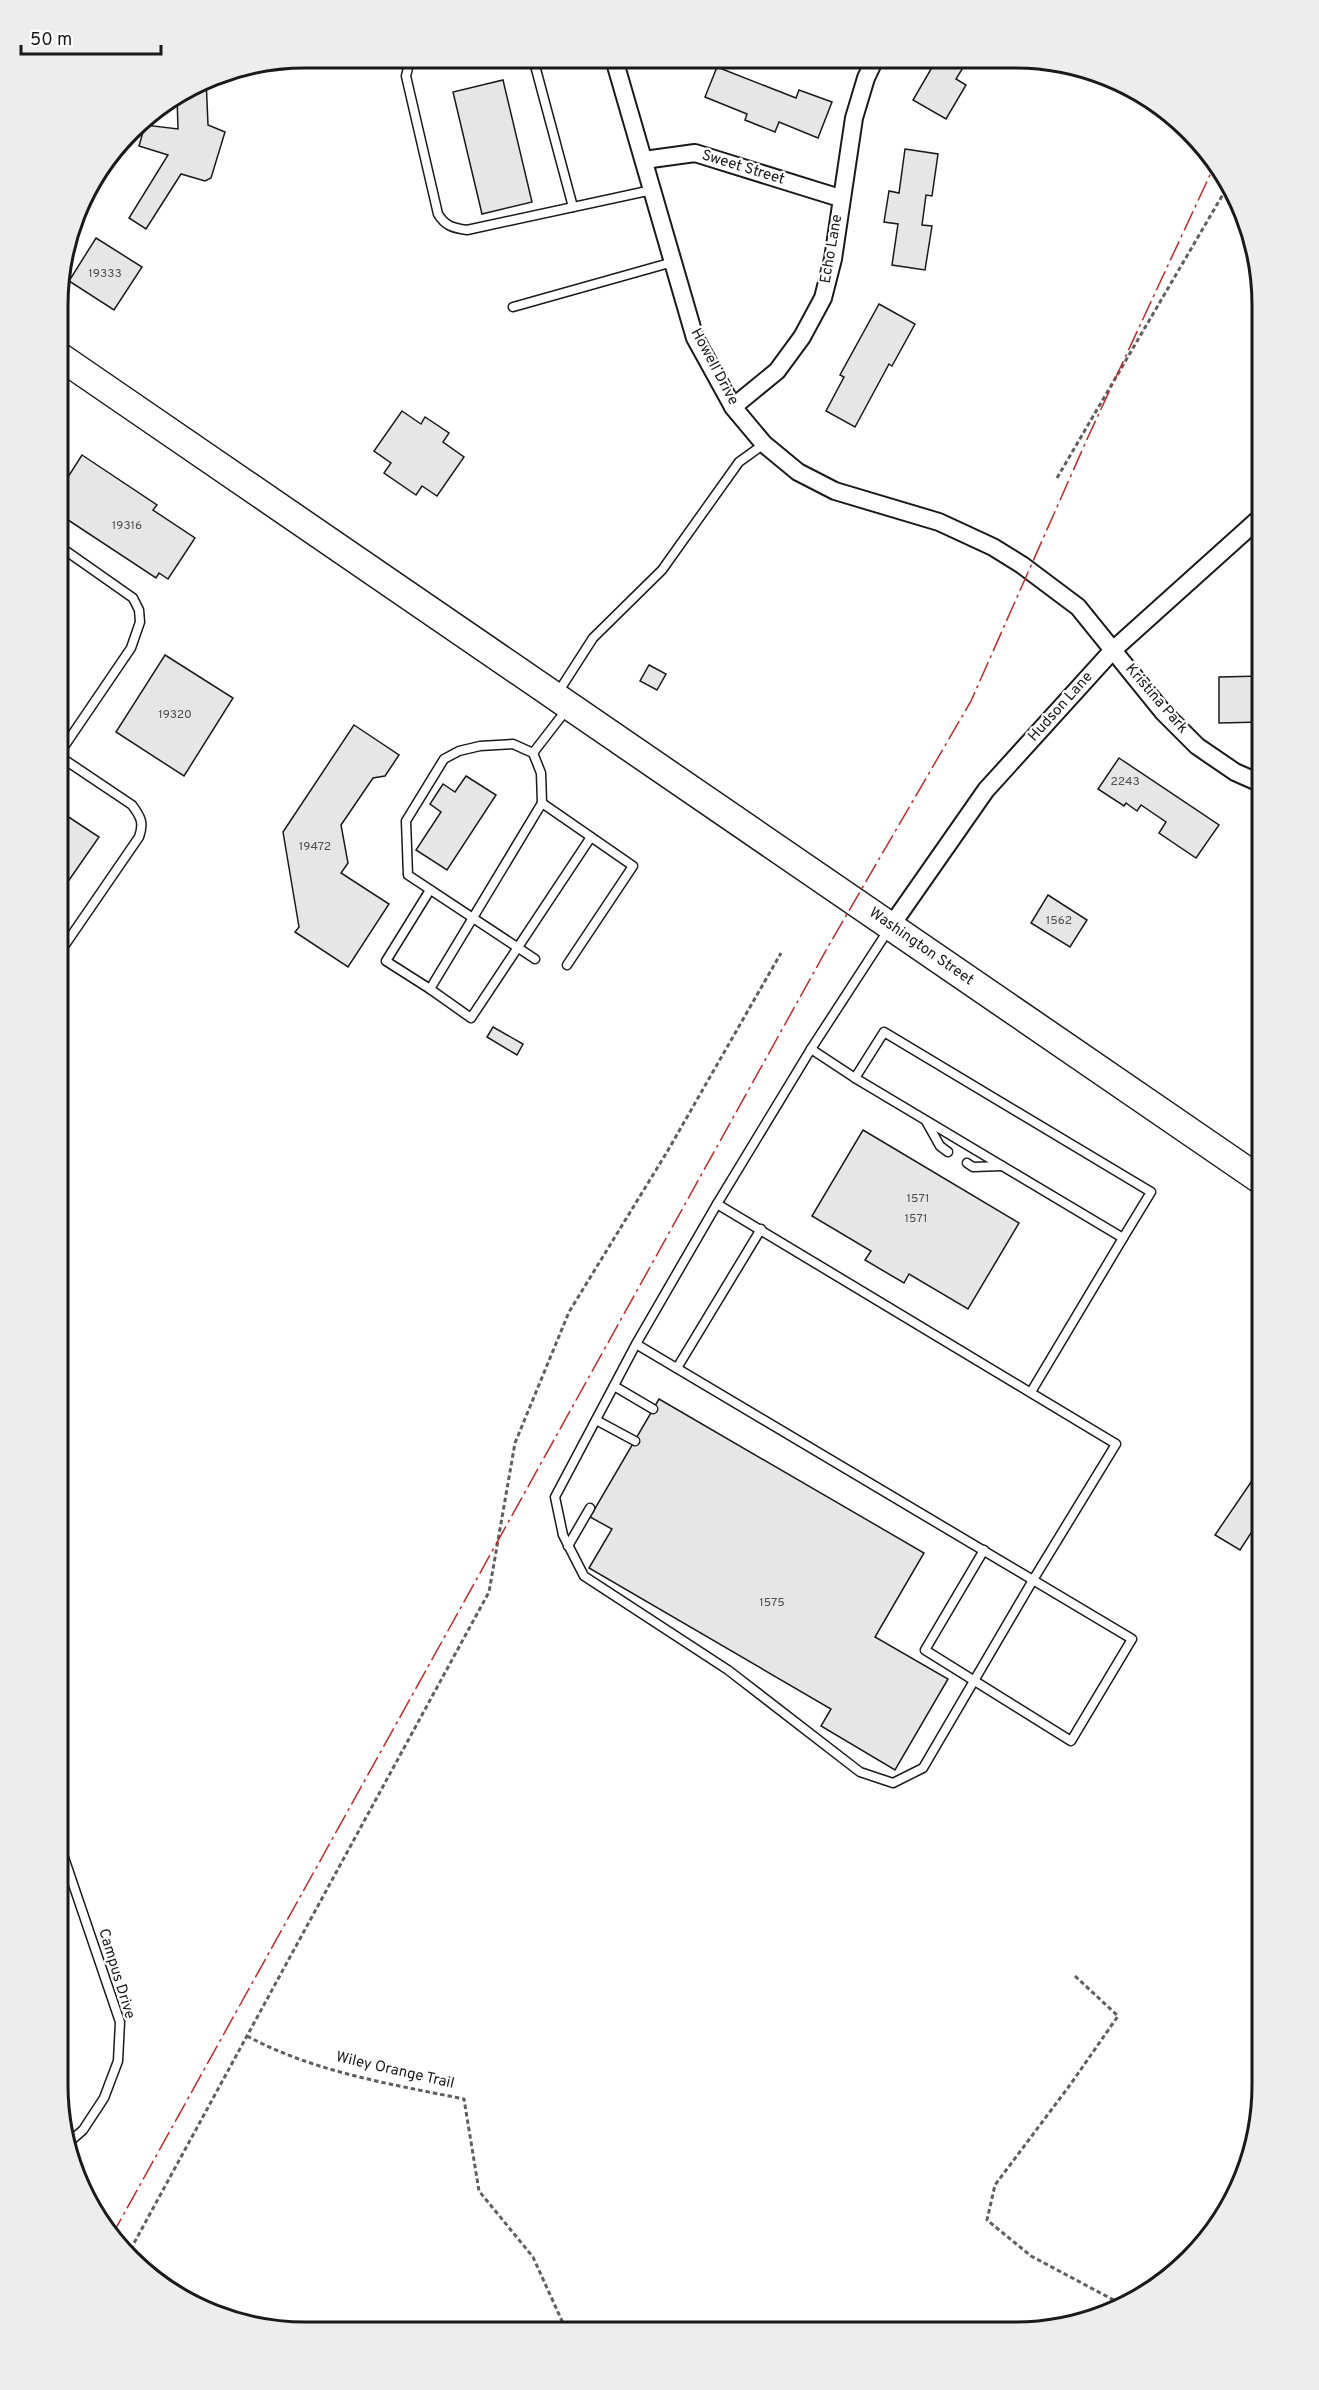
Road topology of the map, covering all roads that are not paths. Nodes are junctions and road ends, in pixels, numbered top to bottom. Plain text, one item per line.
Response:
1 (408, 68) edge
2 (536, 68) edge
3 (617, 68) edge
4 (870, 68) edge
5 (644, 160) junction
6 (652, 190) junction
7 (840, 198) junction
8 (573, 207) junction
9 (673, 262) junction
10 (513, 307) dead end
11 (68, 363) edge
12 (733, 407) junction
13 (764, 444) junction
14 (1252, 525) edge
15 (68, 552) edge
16 (1113, 650) junction
17 (568, 705) junction
18 (68, 740) edge
19 (533, 753) junction
20 (68, 762) edge
21 (1252, 780) edge
22 (542, 803) junction
23 (591, 837) junction
24 (430, 890) junction
25 (473, 917) junction
26 (891, 926) junction
27 (68, 940) edge
28 (518, 947) junction
29 (535, 959) dead end
30 (567, 965) dead end
31 (430, 989) junction
32 (811, 1049) junction
33 (855, 1078) junction
34 (926, 1120) junction
35 (948, 1152) dead end
36 (968, 1163) dead end
37 (1002, 1166) junction
38 (1252, 1174) edge
39 (717, 1204) junction
40 (761, 1229) junction
41 (1123, 1238) junction
42 (636, 1344) junction
43 (677, 1368) junction
44 (614, 1386) junction
45 (1030, 1392) junction
46 (653, 1410) dead end
47 (596, 1420) junction
48 (635, 1441) dead end
49 (590, 1508) dead end
50 (568, 1546) junction
51 (984, 1550) junction
52 (1033, 1580) junction
53 (975, 1682) junction
54 (68, 1869) edge
55 (74, 2138) edge

1 - 8 lane
2 - 8 lane
3 - 5 street, Howell Drive
4 - 7 street, Echo Lane
5 - 6 street, Howell Drive
5 - 7 street, Sweet Street
6 - 8 lane
6 - 9 street, Howell Drive
7 - 12 street, Echo Lane
9 - 10 lane
9 - 12 street, Howell Drive
11 - 17 main road, Washington Street
12 - 13 street, Howell Drive
13 - 16 street, Howell Drive
13 - 17 lane
14 - 16 street, Hudson Lane
15 - 18 lane
16 - 21 street, Kristina Park
16 - 26 street, Hudson Lane
17 - 19 lane
17 - 26 main road, Washington Street
19 - 22 lane
19 - 24 lane
20 - 27 lane
22 - 23 lane
22 - 25 lane
23 - 28 lane
23 - 30 lane
24 - 25 lane
24 - 31 lane
25 - 28 lane
25 - 31 lane
26 - 32 lane
26 - 38 main road, Washington Street
28 - 29 lane
28 - 31 lane
32 - 33 lane
32 - 39 lane
33 - 34 lane
33 - 41 lane
34 - 35 lane
34 - 37 lane
36 - 37 lane
37 - 41 lane
39 - 40 lane
39 - 42 lane
40 - 43 lane
40 - 45 lane
41 - 45 lane
42 - 43 lane
42 - 44 lane
43 - 51 lane
44 - 46 lane
44 - 47 lane
45 - 52 lane
47 - 48 lane
47 - 50 lane
49 - 50 lane
50 - 53 lane
51 - 52 lane
51 - 53 lane
52 - 53 lane
52 - 53 lane
54 - 55 lane, Campus Drive

